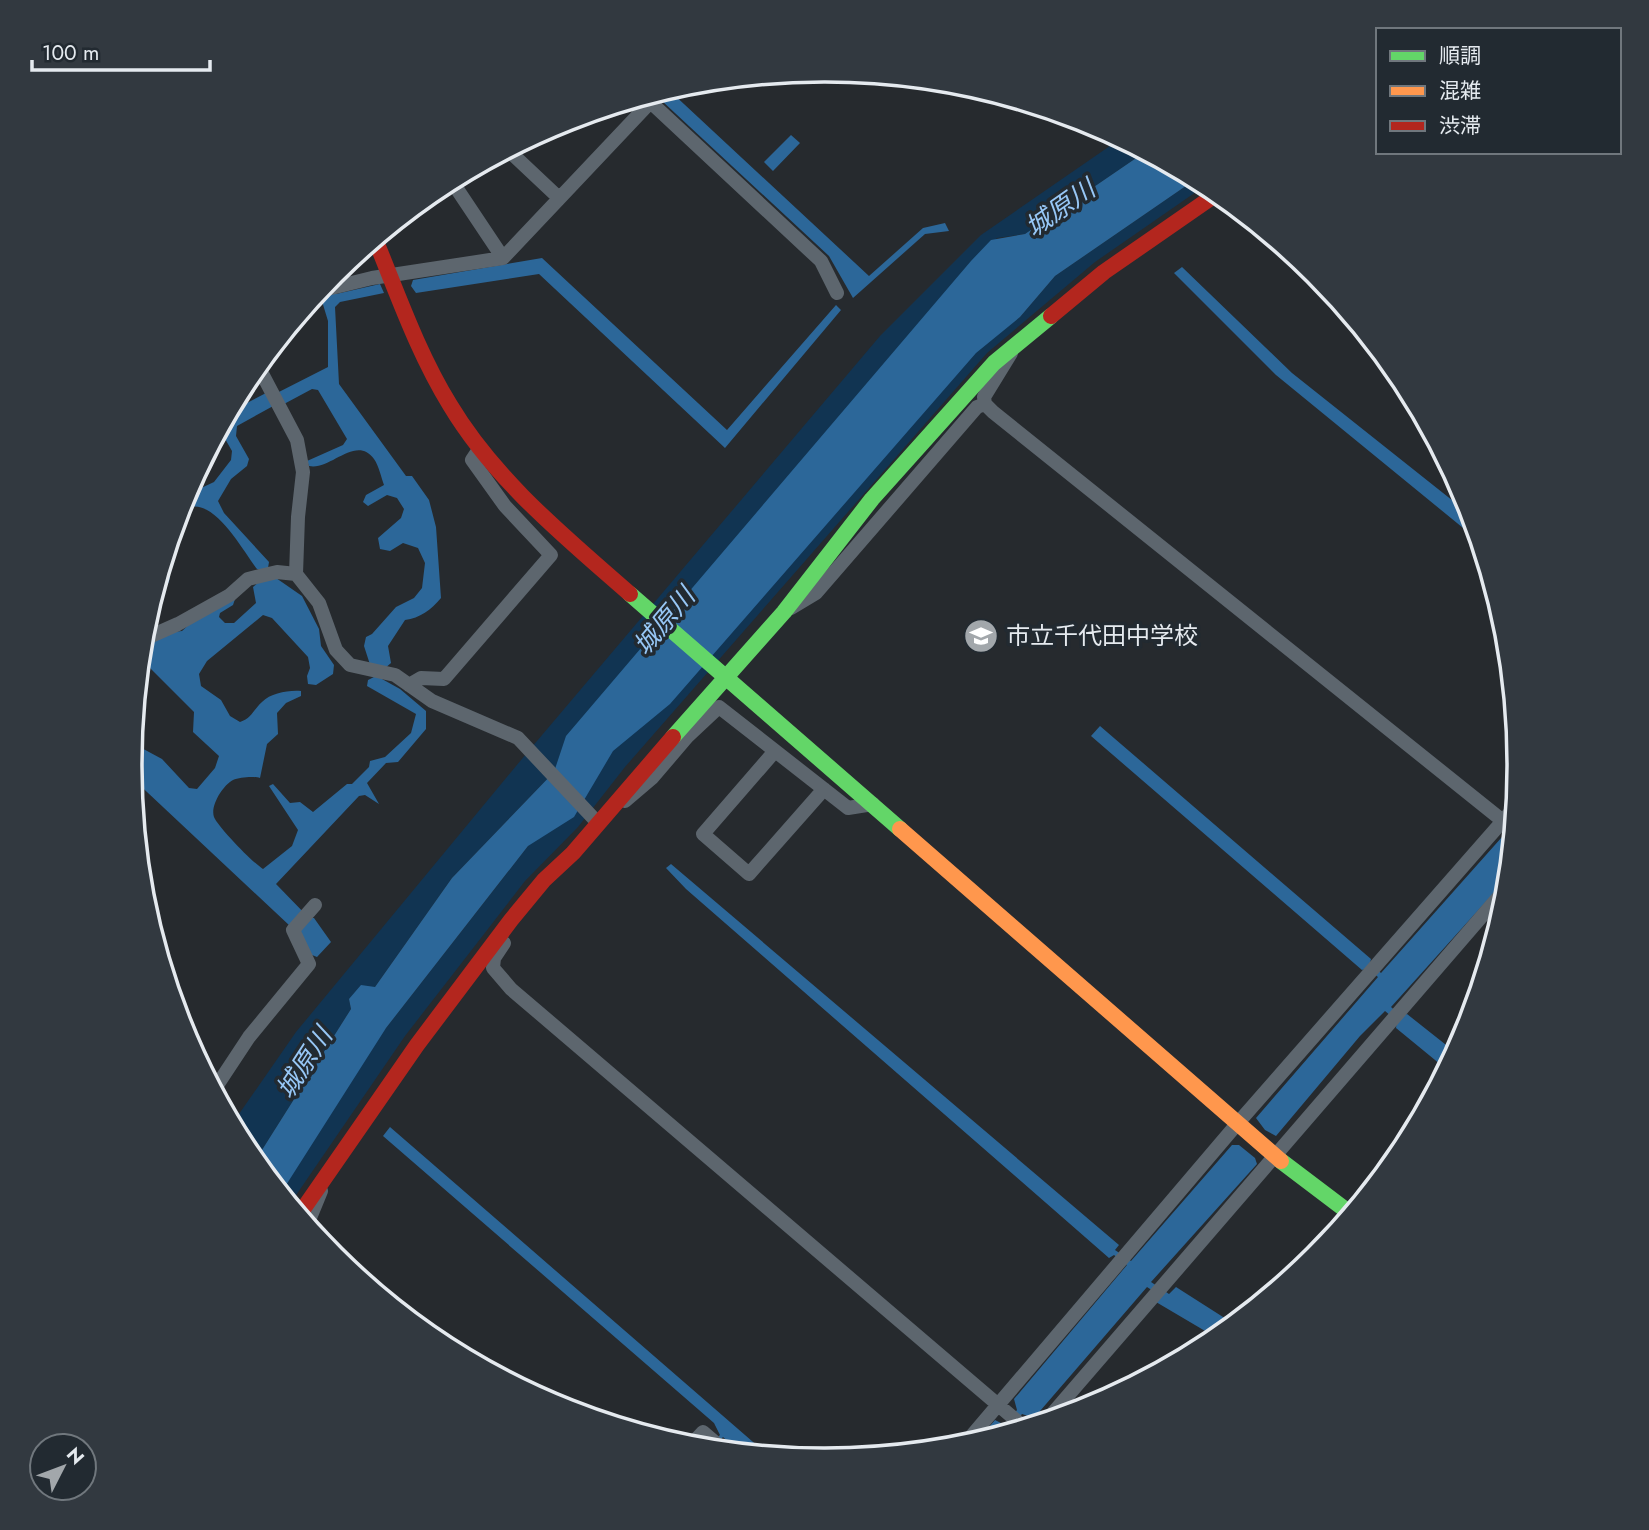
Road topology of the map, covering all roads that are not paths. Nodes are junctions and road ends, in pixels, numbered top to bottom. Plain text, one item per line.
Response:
1 (658, 104) edge
2 (641, 108) edge
3 (515, 157) edge
4 (457, 190) edge
5 (559, 198) junction
6 (1208, 200) edge
7 (379, 248) edge
8 (503, 258) junction
9 (390, 275) junction
10 (337, 287) edge
11 (837, 292) dead end
12 (1018, 342) junction
13 (264, 376) edge
14 (985, 404) junction
15 (480, 448) junction
16 (296, 574) junction
17 (783, 612) junction
18 (155, 634) edge
19 (727, 677) junction
20 (409, 685) junction
21 (775, 751) junction
22 (824, 789) junction
23 (873, 804) junction
24 (611, 808) junction
25 (597, 822) junction
26 (1505, 822) edge
27 (1503, 833) edge
28 (1493, 902) edge
29 (315, 905) dead end
30 (511, 920) junction
31 (220, 1081) edge
32 (1237, 1124) junction
33 (1274, 1156) junction
34 (325, 1178) junction
35 (305, 1207) edge
36 (1343, 1208) edge
37 (312, 1216) edge
38 (998, 1405) junction
39 (1059, 1406) edge
40 (1015, 1420) edge
41 (976, 1430) edge

1 - 11 street
2 - 5 street
3 - 5 street
4 - 8 street
5 - 8 street
6 - 12 street
7 - 9 street
8 - 9 street
9 - 10 street
9 - 15 street
12 - 14 street
12 - 17 street
13 - 16 street
14 - 17 street
14 - 26 street
15 - 19 street
15 - 20 street
16 - 18 street
16 - 20 street
17 - 19 street
19 - 23 street
19 - 24 street
20 - 25 street
21 - 22 street
21 - 22 street
21 - 24 street
22 - 23 street
23 - 32 street
24 - 25 street
25 - 30 street
27 - 32 street
28 - 33 street
29 - 31 street
30 - 34 street
30 - 38 street
32 - 33 street
32 - 38 street
33 - 36 street
33 - 39 street
34 - 35 street
34 - 37 street
38 - 40 street
38 - 41 street

